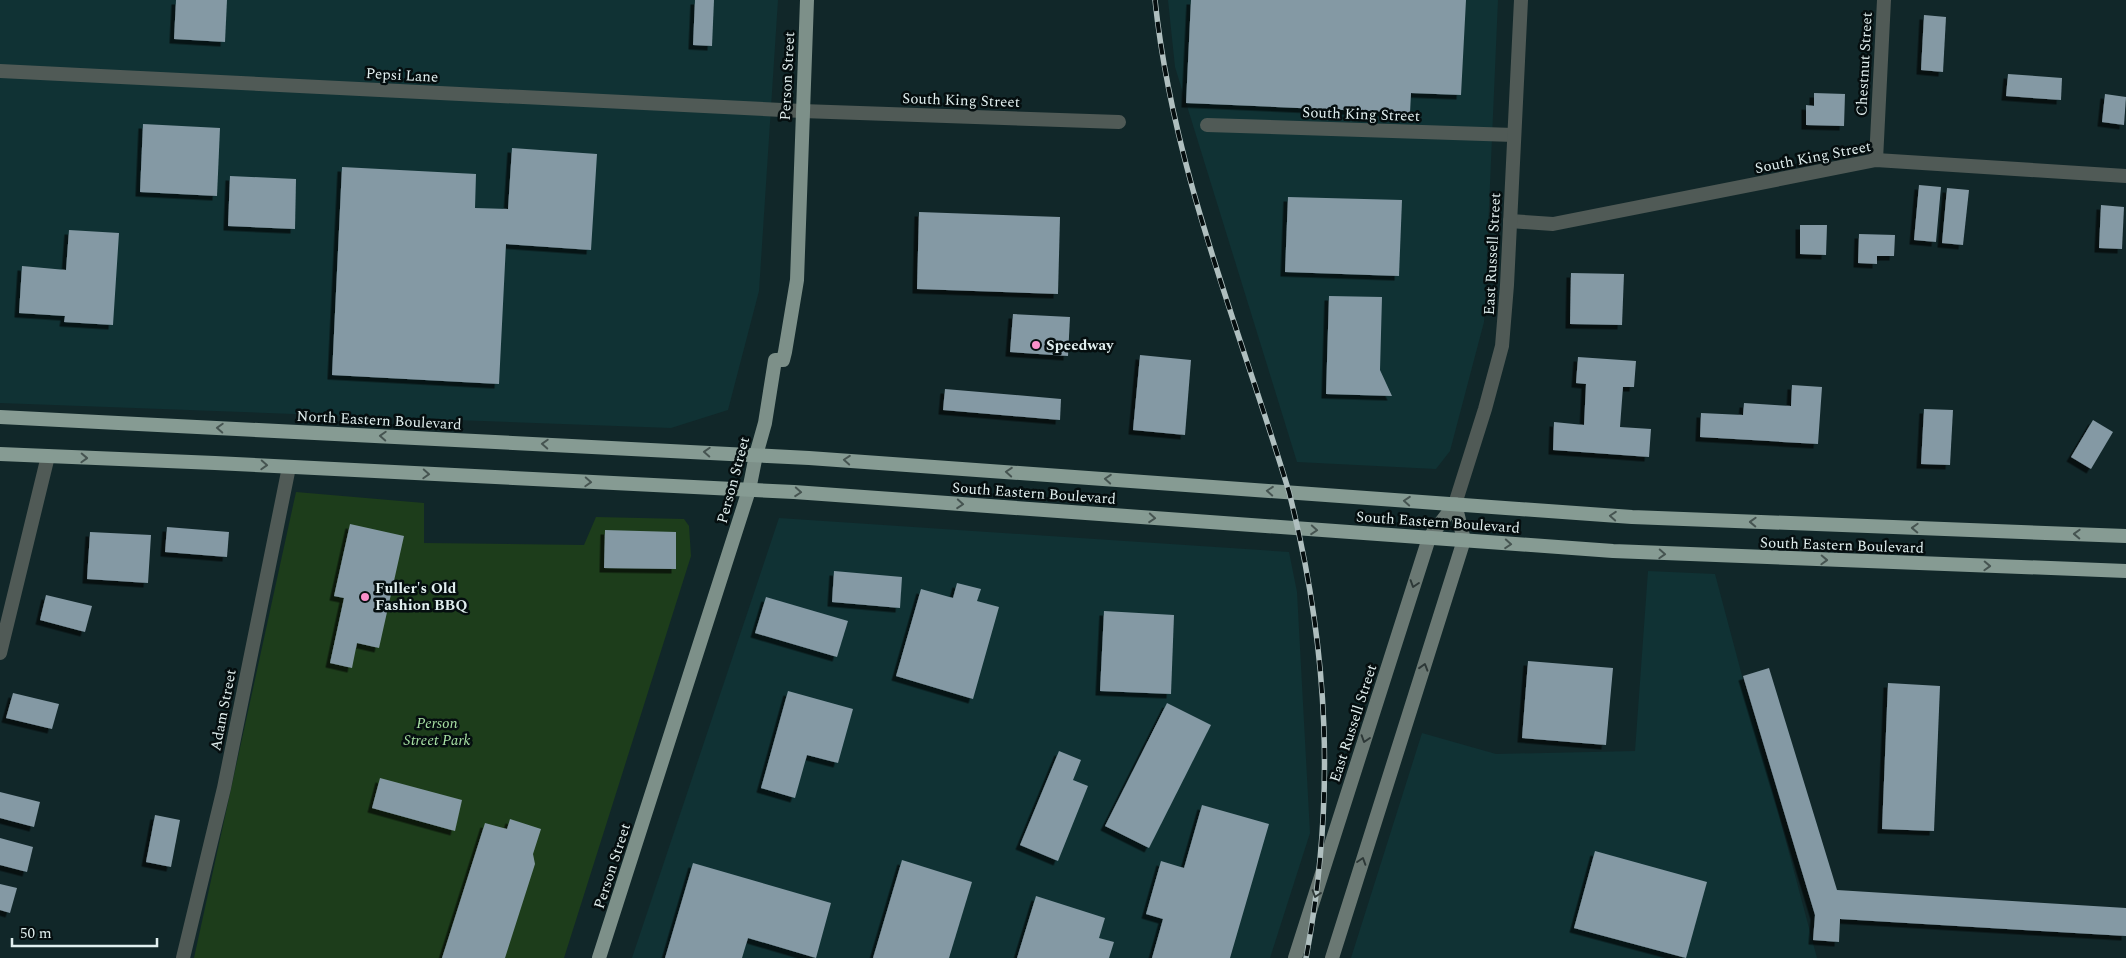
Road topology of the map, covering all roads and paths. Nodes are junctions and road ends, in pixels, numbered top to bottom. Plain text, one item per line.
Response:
1 (807, 0) edge
2 (1521, 0) edge
3 (1884, 0) edge
4 (0, 71) edge
5 (802, 111) junction
6 (1119, 122) dead end
7 (1207, 125) dead end
8 (1514, 135) junction
9 (1876, 160) junction
10 (2126, 176) edge
11 (1510, 221) junction
12 (0, 417) edge
13 (0, 454) edge
14 (756, 455) junction
15 (48, 456) junction
16 (289, 467) junction
17 (749, 490) junction
18 (1456, 504) junction
19 (2126, 536) edge
20 (1429, 538) junction
21 (1464, 540) junction
22 (2126, 571) edge
23 (0, 653) edge
24 (183, 958) edge
25 (599, 958) edge
26 (1296, 958) edge
27 (1332, 958) edge

1 - 5 main road, Person Street
2 - 8 street, East Russell Street
3 - 9 street, Chestnut Street
4 - 5 street, Pepsi Lane
5 - 6 street, South King Street
5 - 14 main road, Person Street
7 - 8 street, South King Street
8 - 11 street, East Russell Street
9 - 10 street, South King Street
9 - 11 street, South King Street
11 - 18 street, East Russell Street
14 -> 12 highway, North Eastern Boulevard
13 - 15 highway
14 - 17 main road, Person Street
18 -> 14 highway, South Eastern Boulevard
15 -> 16 highway
15 - 23 street
16 -> 17 highway
16 - 24 street, Adam Street
17 -> 20 highway, South Eastern Boulevard
17 - 25 main road, Person Street
19 -> 18 highway, South Eastern Boulevard
18 - 20 main road, East Russell Street
18 - 21 main road, East Russell Street
20 - 21 highway, South Eastern Boulevard
20 -> 26 main road, East Russell Street
21 -> 22 highway, South Eastern Boulevard
27 -> 21 main road

